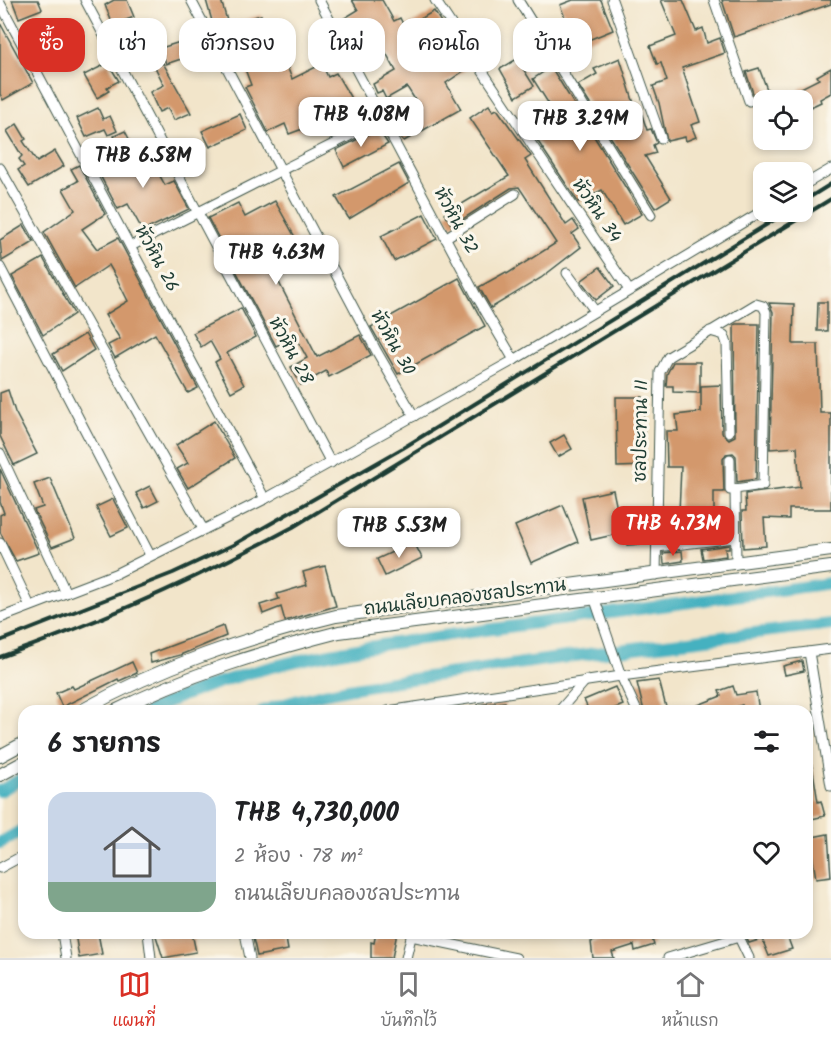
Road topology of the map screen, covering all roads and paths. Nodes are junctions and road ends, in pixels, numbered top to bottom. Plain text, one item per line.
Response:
1 (85, 0) edge
2 (191, 0) edge
3 (319, 0) edge
4 (435, 0) edge
5 (518, 0) edge
6 (612, 0) edge
7 (714, 0) edge
8 (0, 3) edge
9 (749, 101) dead end
10 (383, 119) junction
11 (661, 138) dead end
12 (0, 168) edge
13 (831, 169) edge
14 (282, 171) junction
15 (813, 180) edge
16 (515, 194) dead end
17 (198, 213) junction
18 (651, 215) dead end
19 (753, 217) edge
20 (445, 238) junction
21 (131, 246) junction
22 (0, 267) edge
23 (567, 273) dead end
24 (629, 290) junction
25 (595, 311) junction
26 (710, 331) junction
27 (514, 360) junction
28 (414, 416) junction
29 (729, 432) dead end
30 (0, 453) edge
31 (730, 459) dead end
32 (331, 463) junction
33 (735, 489) junction
34 (265, 499) junction
35 (203, 529) junction
36 (735, 538) junction
37 (0, 543) edge
38 (657, 547) junction
39 (831, 550) edge
40 (150, 555) junction
41 (736, 564) junction
42 (831, 567) edge
43 (656, 575) junction
44 (591, 584) junction
45 (66, 593) junction
46 (595, 600) junction
47 (30, 606) junction
48 (0, 618) edge
49 (831, 649) edge
50 (809, 652) junction
51 (621, 675) junction
52 (586, 680) junction
53 (92, 705) edge
54 (128, 705) edge
55 (426, 705) edge
56 (564, 705) edge
57 (634, 705) edge
58 (18, 746) edge
59 (0, 756) edge
60 (18, 765) edge
61 (0, 775) edge
62 (831, 786) edge
63 (18, 858) edge
64 (0, 868) edge
65 (63, 939) edge
66 (149, 939) edge
67 (246, 939) edge
68 (411, 939) edge
69 (434, 939) edge
70 (726, 939) edge
71 (740, 939) edge
72 (66, 958) edge
73 (151, 958) edge
74 (250, 958) edge
75 (406, 958) edge
76 (516, 958) edge
77 (668, 958) edge
78 (749, 958) edge

1 - 17 street, หัวหิน 28
2 - 14 street, หัวหิน 30
3 - 10 street, หัวหิน 32
4 - 24 street, หัวหิน 34
5 - 18 street
6 - 11 street
7 - 9 street
8 - 21 street, หัวหิน 26
10 - 14 street
10 - 20 street, หัวหิน 32
12 - 35 street
13 - 15 street
14 - 17 street
14 - 28 street, หัวหิน 30
16 - 20 street
17 - 21 street
17 - 32 street, หัวหิน 28
19 - 24 street
20 - 27 street, หัวหิน 32
21 - 34 street, หัวหิน 26
22 - 40 street
23 - 25 street
24 - 25 street
25 - 27 street
26 - 29 street
26 - 33 street, ชลประทาน 11
26 - 38 street, ชลประทาน 11
27 - 28 street
28 - 32 street
30 - 45 street
31 - 33 street
32 - 34 street
33 - 36 street
34 - 35 street
35 - 40 street
36 - 38 street
36 - 41 street
37 - 47 street
38 - 43 street, ชลประทาน 11
39 - 41 street, ถนนเลียบคลองชลประทาน
40 - 45 street
41 - 43 street, ถนนเลียบคลองชลประทาน
42 - 46 street, ถนนเลียบคลองชลประทาน
43 - 44 street, ถนนเลียบคลองชลประทาน
44 - 46 street
44 - 53 street, ถนนเลียบคลองชลประทาน
45 - 47 street
46 - 51 street
46 - 54 street, ถนนเลียบคลองชลประทาน
47 - 48 street
49 - 50 street
50 - 51 street
50 - 62 street
51 - 52 street
51 - 57 street
52 - 55 street
52 - 56 street
58 - 59 street
60 - 61 street
63 - 64 street
65 - 72 street
66 - 73 street
67 - 74 street
68 - 75 street
69 - 76 street
70 - 77 street
71 - 78 street

